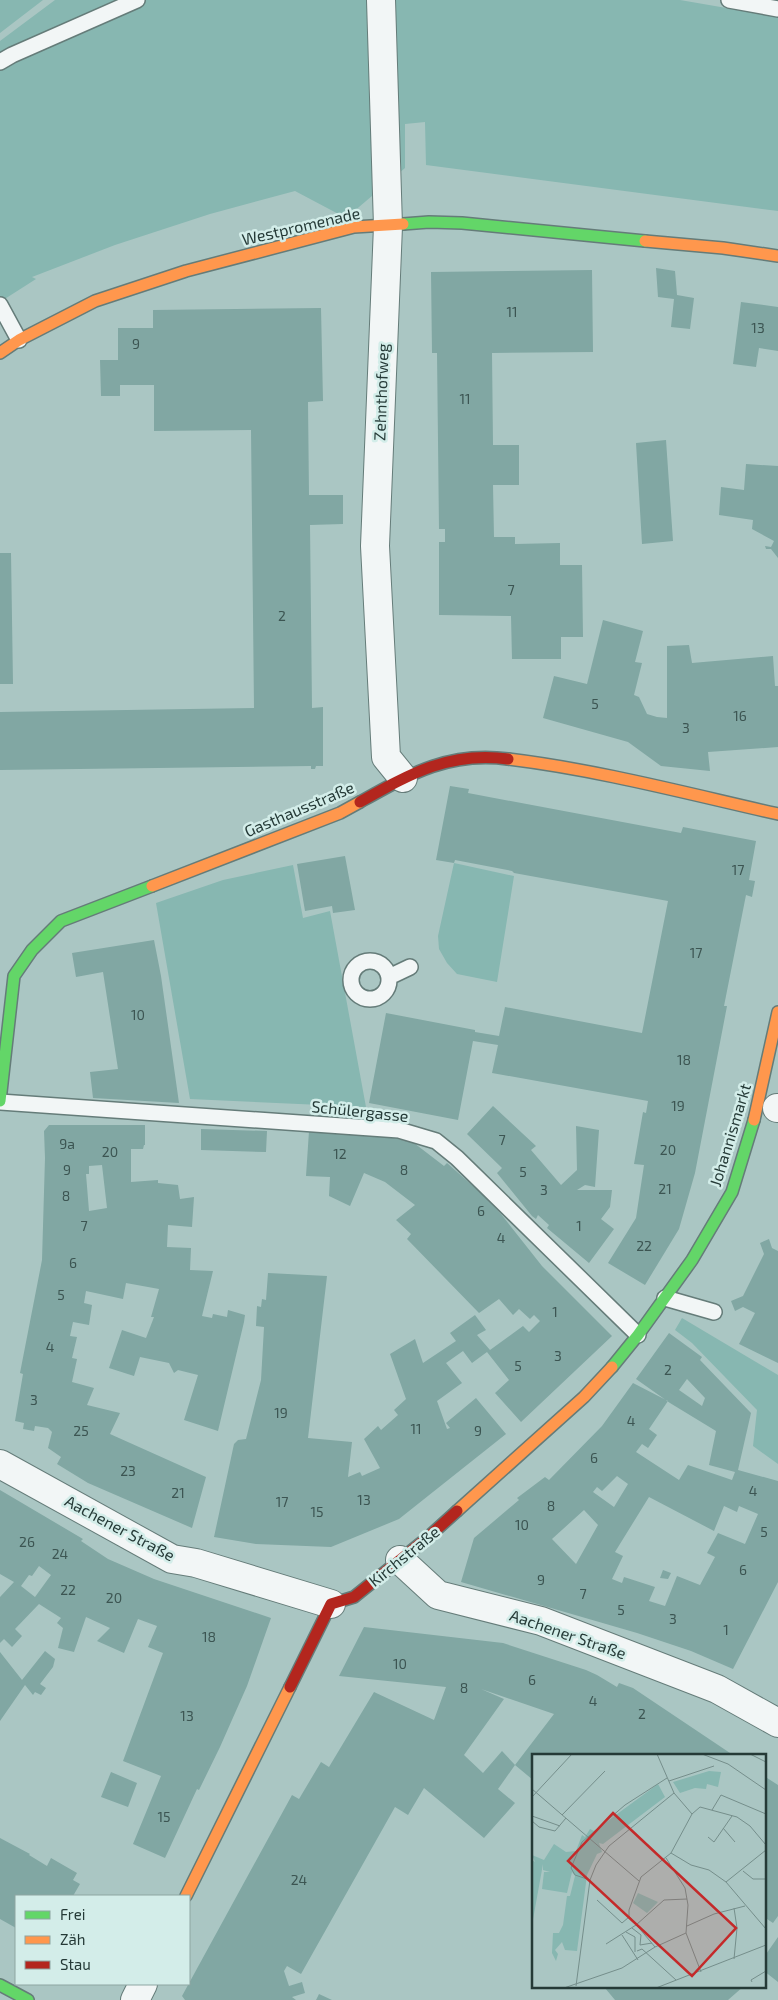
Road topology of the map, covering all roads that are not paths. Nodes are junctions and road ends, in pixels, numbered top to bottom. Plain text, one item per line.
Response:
1 (138, 0) edge
2 (381, 0) edge
3 (729, 0) edge
4 (778, 9) edge
5 (0, 62) edge
6 (388, 226) junction
7 (778, 256) edge
8 (0, 305) edge
9 (19, 340) junction
10 (0, 353) edge
11 (403, 778) junction
12 (778, 814) edge
13 (410, 967) dead end
14 (7, 975) edge
15 (389, 977) dead end
16 (778, 1012) edge
17 (0, 1102) edge
18 (692, 1260) joint
19 (665, 1298) junction
20 (714, 1312) dead end
21 (638, 1335) junction
22 (0, 1464) edge
23 (400, 1560) junction
24 (331, 1604) junction
25 (778, 1724) edge
26 (186, 1895) edge
27 (0, 1985) edge
28 (142, 1985) edge
29 (28, 2000) edge
30 (135, 2000) edge

1 - 5 lane
2 - 6 street, Zehnthofweg
3 - 4 lane
6 - 7 street, Westpromenade
6 - 9 street, Westpromenade
6 - 11 street, Zehnthofweg
8 - 9 lane
9 - 10 street, Westpromenade
11 - 12 street, Gasthausstraße
11 - 14 street, Gasthausstraße
13 - 15 lane
14 - 17 street, Gasthausstraße
16 - 18 street, Johannismarkt
17 - 21 lane, Schülergasse
18 - 19 street, Kirchstraße
19 - 20 lane
19 - 21 street, Kirchstraße
21 - 23 street, Kirchstraße
22 - 24 street, Aachener Straße
23 - 24 street, Kirchstraße
23 - 25 street, Aachener Straße
24 - 26 street
27 - 29 street
28 - 30 street

